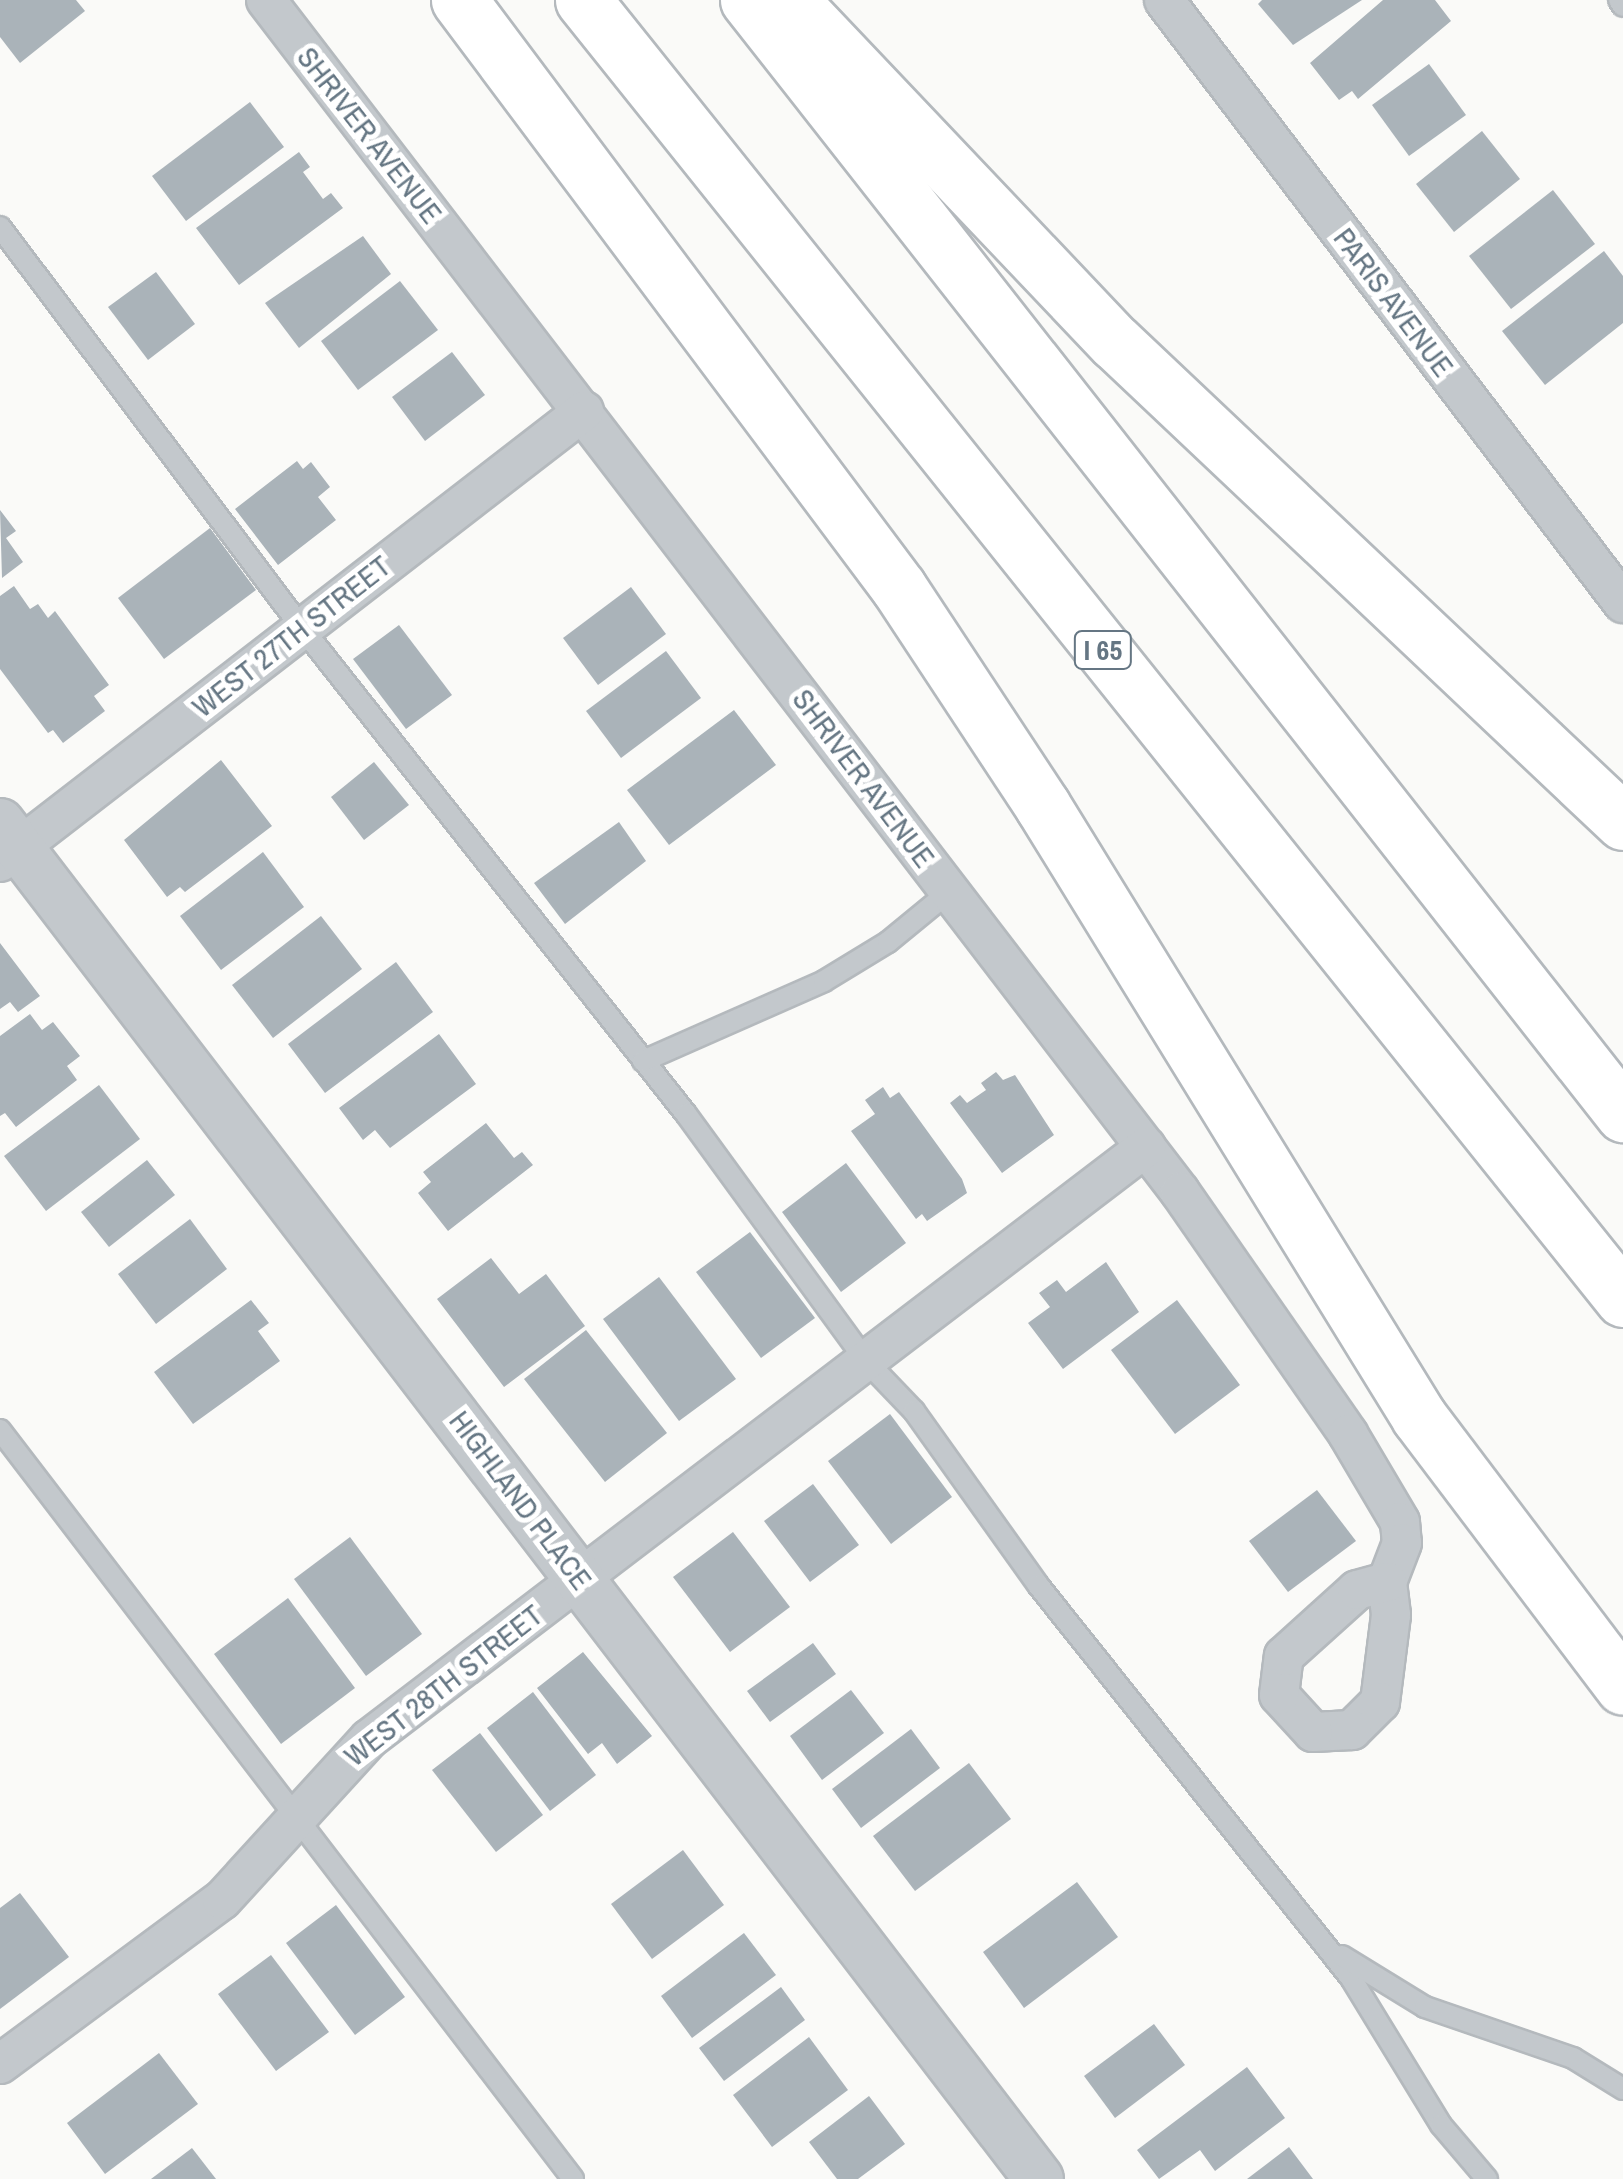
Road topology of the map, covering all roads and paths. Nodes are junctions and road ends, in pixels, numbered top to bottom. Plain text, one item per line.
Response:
1 (266, 0) edge
2 (460, 0) edge
3 (583, 0) edge
4 (748, 0) edge
5 (790, 0) edge
6 (1164, 0) edge
7 (3, 238) edge
8 (584, 412) junction
9 (1623, 603) edge
10 (302, 628) junction
11 (1623, 822) edge
12 (6, 844) edge
13 (950, 891) junction
14 (643, 1061) junction
15 (1623, 1114) edge
16 (1146, 1147) junction
17 (1623, 1299) edge
18 (866, 1361) junction
19 (0, 1430) edge
20 (581, 1577) junction
21 (1386, 1582) dead end
22 (1623, 1687) edge
23 (298, 1818) junction
24 (1324, 1944) junction
25 (0, 2064) edge
26 (1623, 2089) edge
27 (573, 2179) edge
28 (1039, 2179) edge
29 (1486, 2179) edge

1 - 8 street, SHRIVER AVENUE
2 - 22 highway
3 - 17 highway, I 65
4 - 15 highway
5 - 11 highway
6 - 9 street, PARIS AVENUE
7 - 10 lane
8 - 10 street, WEST 27TH STREET
8 - 13 street, SHRIVER AVENUE
10 - 12 street, WEST 27TH STREET
10 - 14 lane
12 - 20 street, HIGHLAND PLACE
13 - 14 lane
13 - 16 street, SHRIVER AVENUE
14 - 18 lane
16 - 18 street, WEST 28TH STREET
16 - 21 street, SHRIVER AVENUE
18 - 20 street, WEST 28TH STREET
18 - 24 lane
19 - 23 lane
20 - 23 street, WEST 28TH STREET
20 - 28 street, HIGHLAND PLACE
23 - 25 street, WEST 28TH STREET
23 - 27 lane
24 - 26 lane
24 - 29 lane

